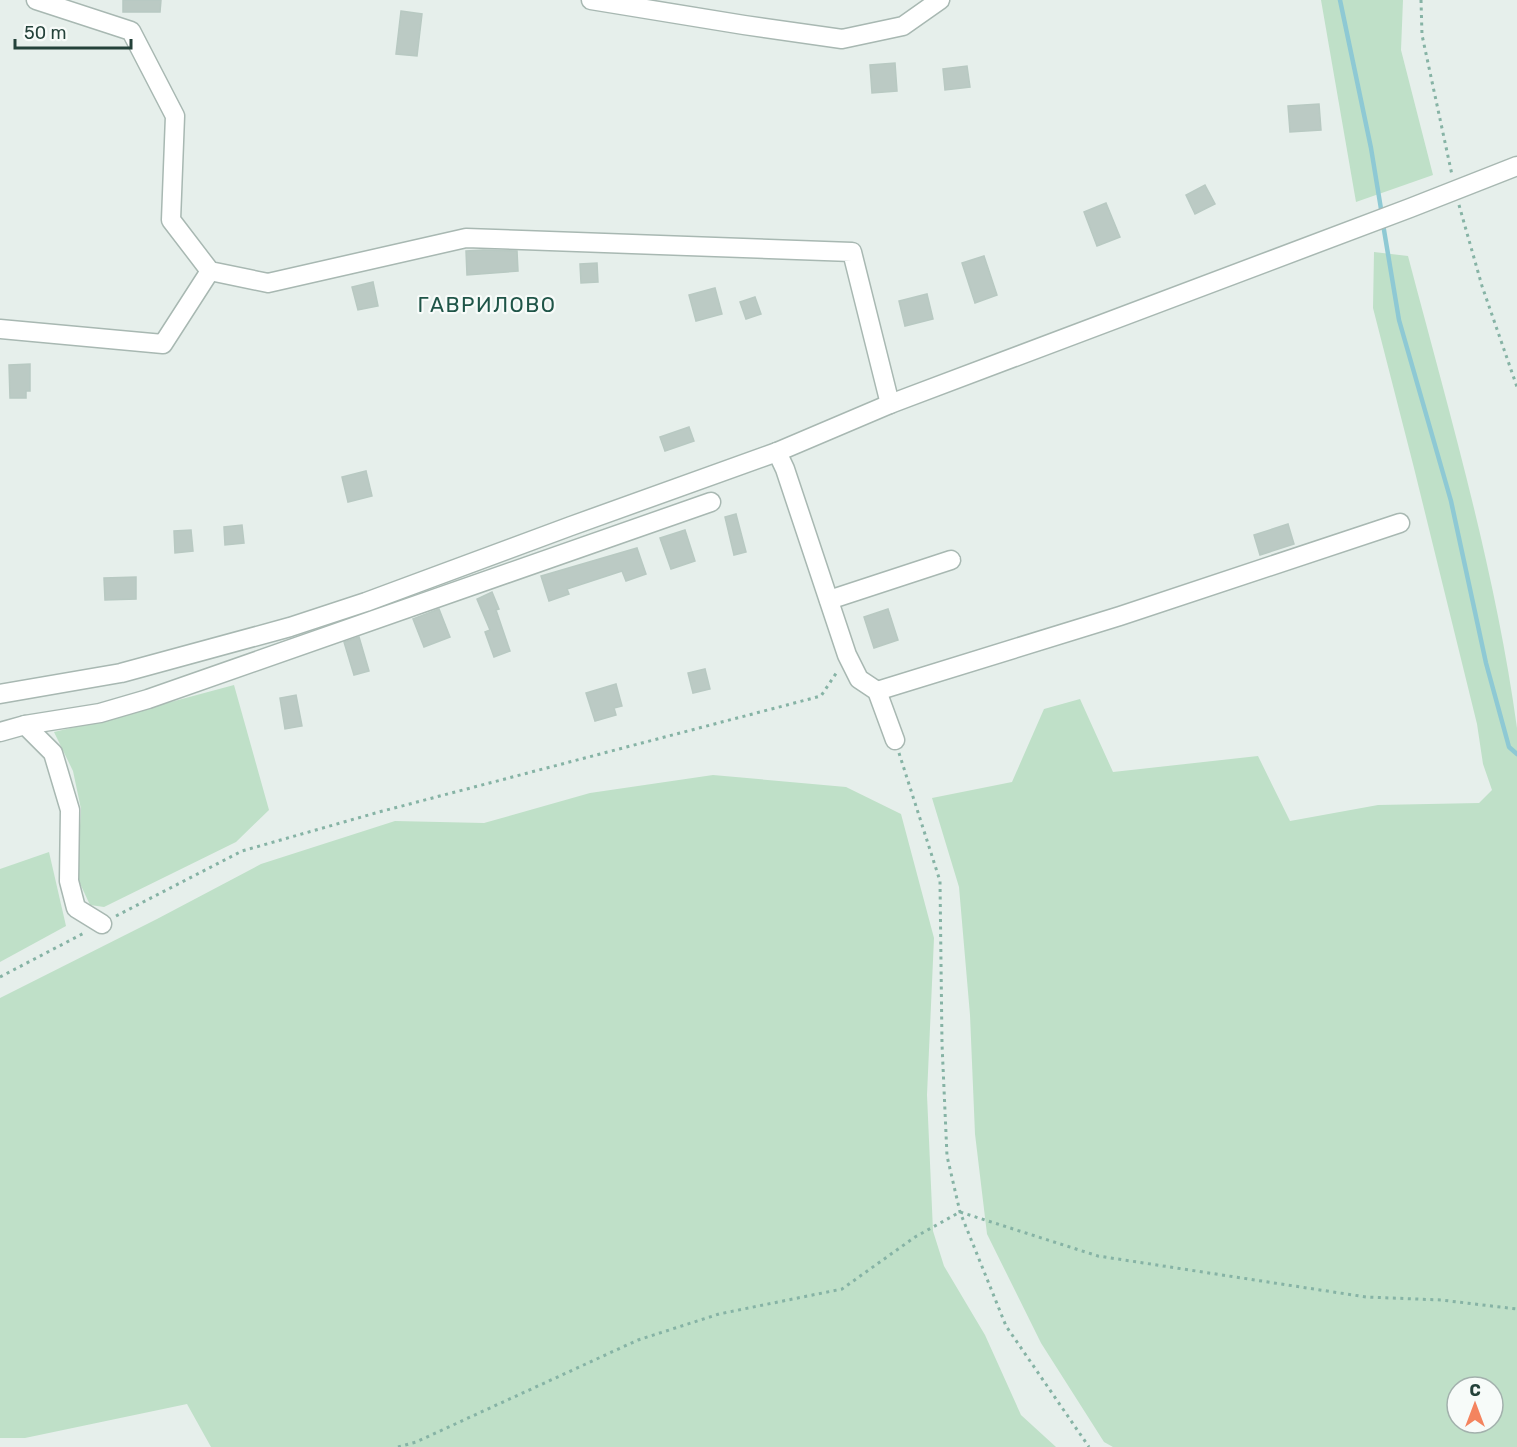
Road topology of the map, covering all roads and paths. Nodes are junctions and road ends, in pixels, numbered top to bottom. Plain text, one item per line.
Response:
1 (36, 0) edge
2 (591, 0) edge
3 (940, 0) edge
4 (1517, 166) edge
5 (210, 271) junction
6 (0, 328) edge
7 (890, 404) junction
8 (777, 452) junction
9 (711, 502) dead end
10 (1400, 523) dead end
11 (951, 560) dead end
12 (829, 600) junction
13 (847, 656) junction
14 (877, 691) junction
15 (0, 694) edge
16 (25, 725) junction
17 (0, 732) edge
18 (895, 740) joint
19 (102, 924) junction
20 (0, 977) edge
21 (960, 1212) junction
22 (1517, 1309) edge
23 (398, 1447) edge
24 (1089, 1447) edge

1 - 5 street
2 - 3 street
4 - 7 street
5 - 6 street
5 - 7 street
7 - 8 street
8 - 12 street
8 - 15 street
9 - 16 street
10 - 14 street
11 - 12 street
12 - 13 street
13 - 14 street
13 - 19 path
14 - 18 street
16 - 17 street
16 - 19 street
18 - 21 path
19 - 20 path
21 - 22 path
21 - 23 path
21 - 24 path

